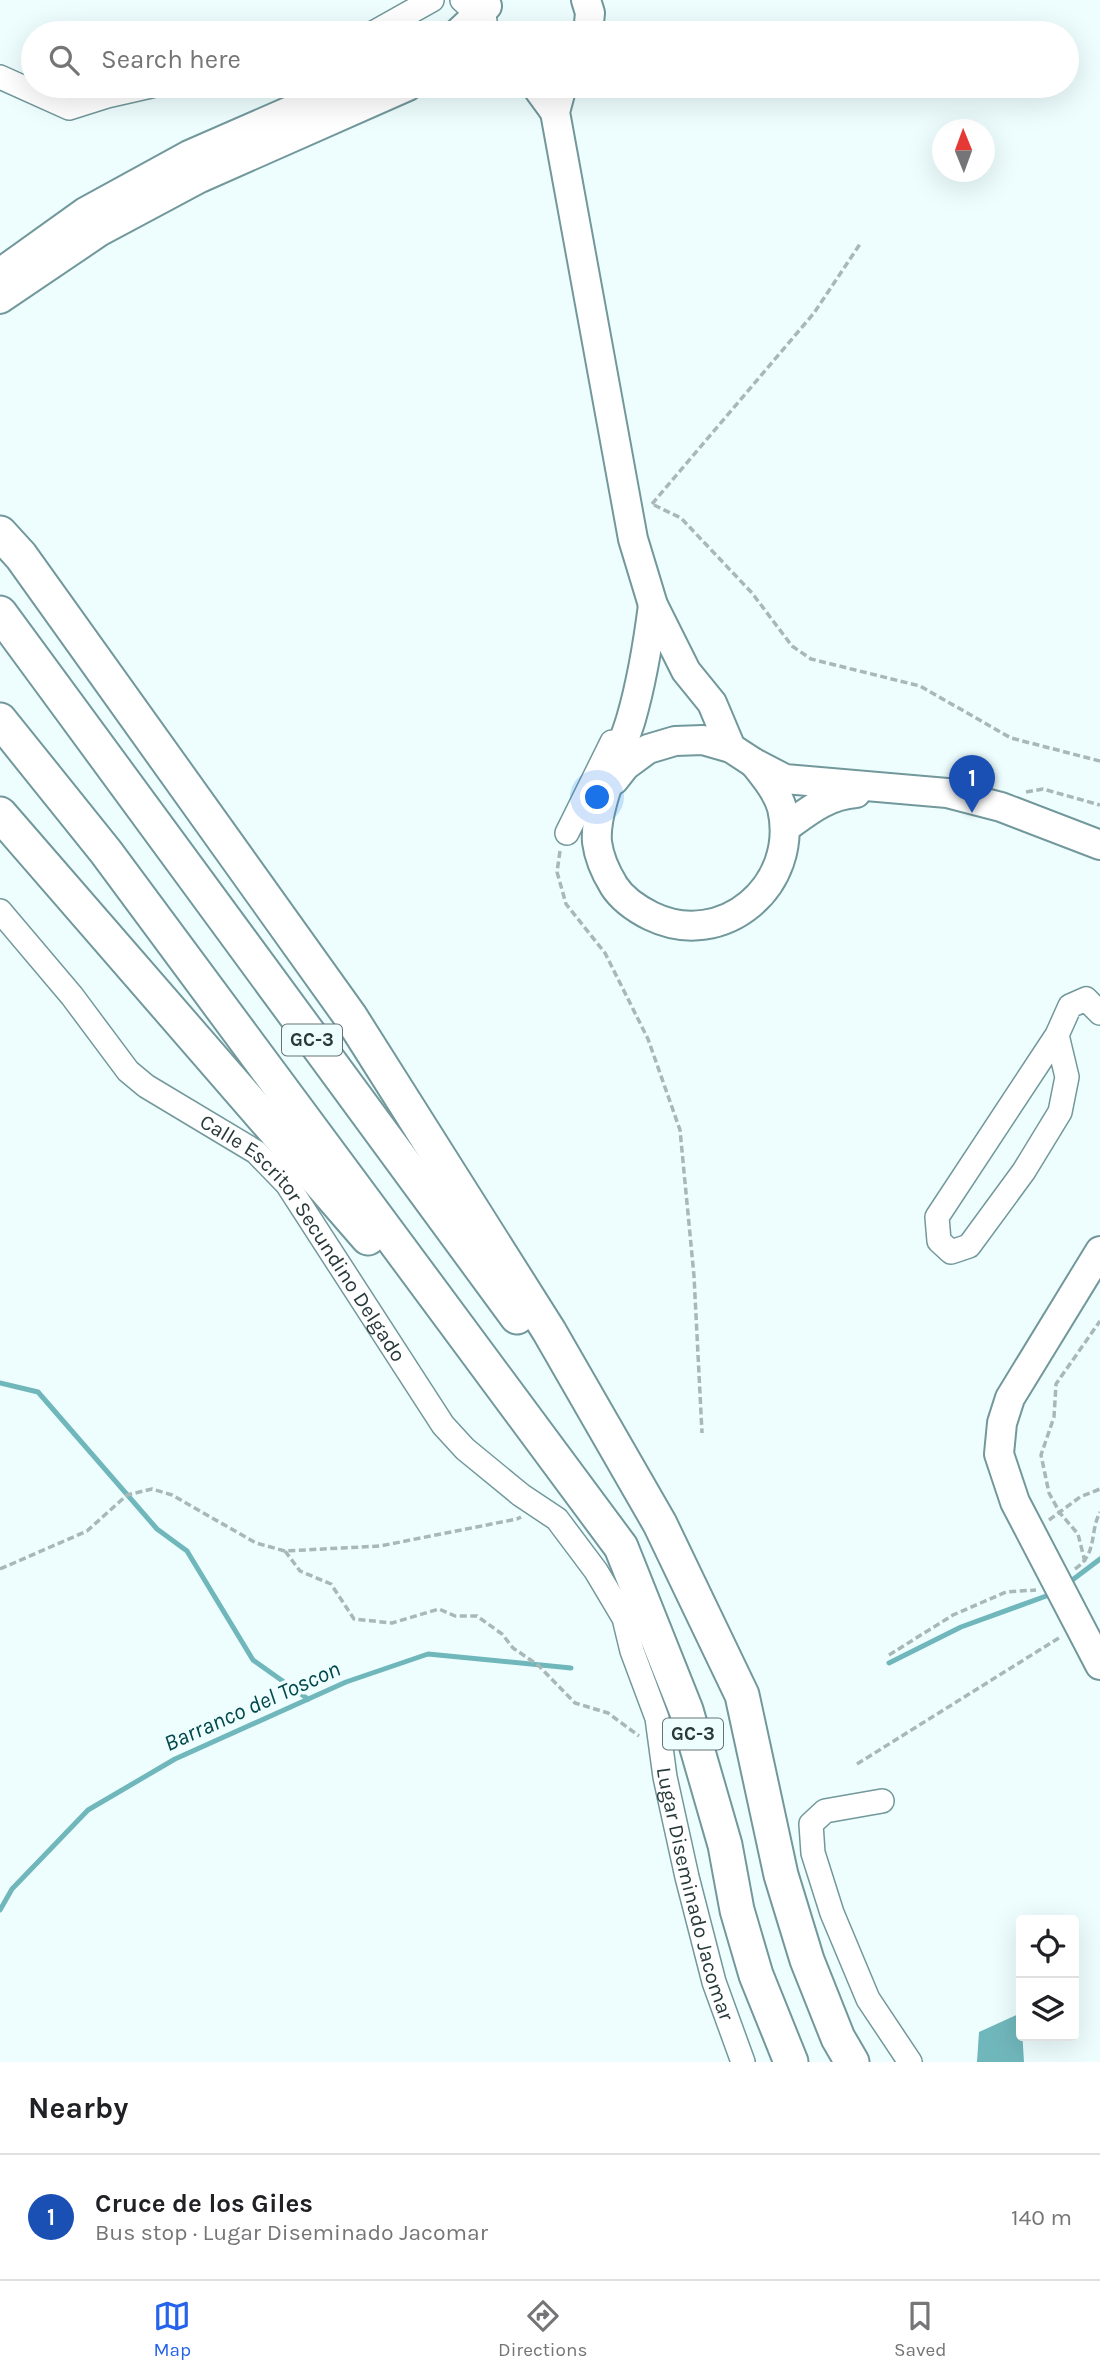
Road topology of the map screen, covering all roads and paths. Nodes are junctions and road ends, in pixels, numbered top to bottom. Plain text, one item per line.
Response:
1 (432, 0) edge
2 (586, 0) edge
3 (394, 21) edge
4 (589, 21) edge
5 (0, 77) edge
6 (21, 86) edge
7 (47, 98) edge
8 (101, 98) edge
9 (320, 98) edge
10 (381, 98) edge
11 (559, 99) edge
12 (860, 244) dead end
13 (0, 273) edge
14 (0, 299) edge
15 (640, 503) junction
16 (0, 533) edge
17 (653, 604) junction
18 (0, 613) edge
19 (638, 689) junction
20 (0, 720) edge
21 (730, 748) junction
22 (1100, 761) edge
23 (754, 763) junction
24 (897, 791) junction
25 (604, 801) junction
26 (1100, 805) edge
27 (1001, 807) junction
28 (0, 814) edge
29 (785, 828) junction
30 (1100, 845) edge
31 (557, 872) dead end
32 (0, 911) edge
33 (1100, 1013) edge
34 (1057, 1035) junction
35 (1100, 1251) edge
36 (1100, 1321) edge
37 (537, 1433) junction
38 (702, 1433) dead end
39 (626, 1466) junction
40 (1100, 1489) edge
41 (537, 1505) junction
42 (1100, 1512) edge
43 (1060, 1513) junction
44 (1031, 1532) junction
45 (285, 1550) junction
46 (1085, 1562) junction
47 (0, 1569) edge
48 (1074, 1570) dead end
49 (596, 1571) joint
50 (1045, 1590) dead end
51 (1079, 1625) junction
52 (889, 1656) dead end
53 (1100, 1665) edge
54 (647, 1741) dead end
55 (857, 1764) dead end
56 (882, 1801) dead end
57 (743, 2062) edge
58 (791, 2062) edge
59 (852, 2062) edge
60 (910, 2062) edge

1 - 3 street
2 - 4 main road
5 - 6 street
7 - 8 street
9 - 13 main road
10 - 14 main road
11 - 15 main road
12 - 15 path
15 - 17 main road
15 - 22 path
16 - 39 highway
17 - 19 main road
17 - 21 main road
18 - 39 highway, GC-3
19 - 25 main road
19 - 25 street
20 - 37 highway, GC-3
21 - 23 main road
21 - 25 main road
23 - 24 main road
23 - 29 main road
24 - 27 main road
24 - 29 main road
25 - 29 main road
26 - 27 path
27 - 30 main road
28 - 37 highway
31 - 38 path
32 - 41 street, Calle Escritor Secundino Delgado
33 - 34 street
34 - 34 street
35 - 44 main road
36 - 43 path
37 - 58 highway, GC-3
39 - 59 highway, GC-3
40 - 43 path
41 - 45 path
41 - 49 street, Calle Escritor Secundino Delgado
42 - 46 path
43 - 44 path
43 - 46 path
44 - 51 main road
45 - 47 path
45 - 54 path
46 - 48 path
49 - 57 street, Lugar Diseminado Jacomar
50 - 52 path
51 - 53 main road
51 - 55 path
56 - 60 street

